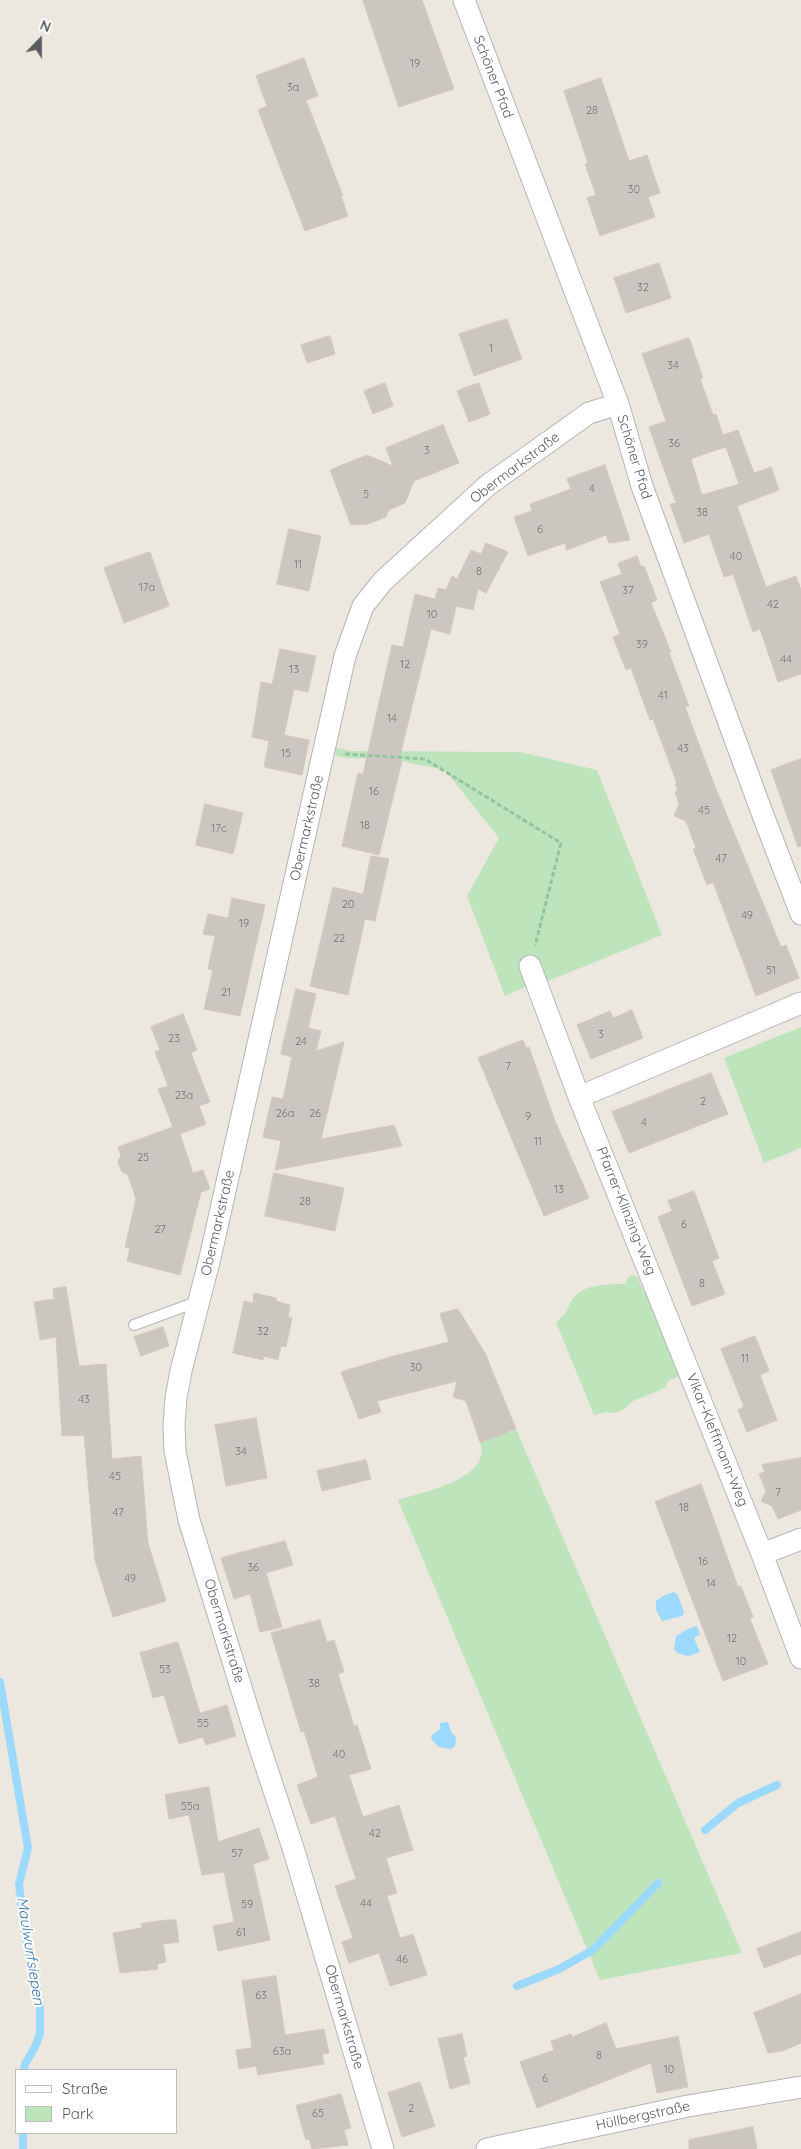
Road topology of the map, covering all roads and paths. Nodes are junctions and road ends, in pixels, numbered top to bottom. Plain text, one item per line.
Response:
1 (464, 0) edge
2 (618, 404) junction
3 (324, 750) junction
4 (801, 914) edge
5 (530, 966) joint
6 (801, 1003) edge
7 (579, 1097) junction
8 (200, 1301) junction
9 (134, 1325) dead end
10 (672, 1325) joint
11 (801, 1539) edge
12 (762, 1554) junction
13 (801, 1658) edge
14 (801, 2087) edge
15 (383, 2149) edge
16 (487, 2149) edge

1 - 2 street, Schöner Pfad
2 - 3 street, Obermarkstraße
2 - 4 street, Schöner Pfad
3 - 5 path
3 - 8 street, Obermarkstraße
5 - 7 street, Pfarrer-Klinzing-Weg
6 - 7 street
7 - 10 street, Pfarrer-Klinzing-Weg
8 - 9 lane
8 - 15 street, Obermarkstraße
10 - 12 street, Vikar-Kleffmann-Weg
11 - 12 street
12 - 13 street, Vikar-Kleffmann-Weg
14 - 16 street, Hüllbergstraße

